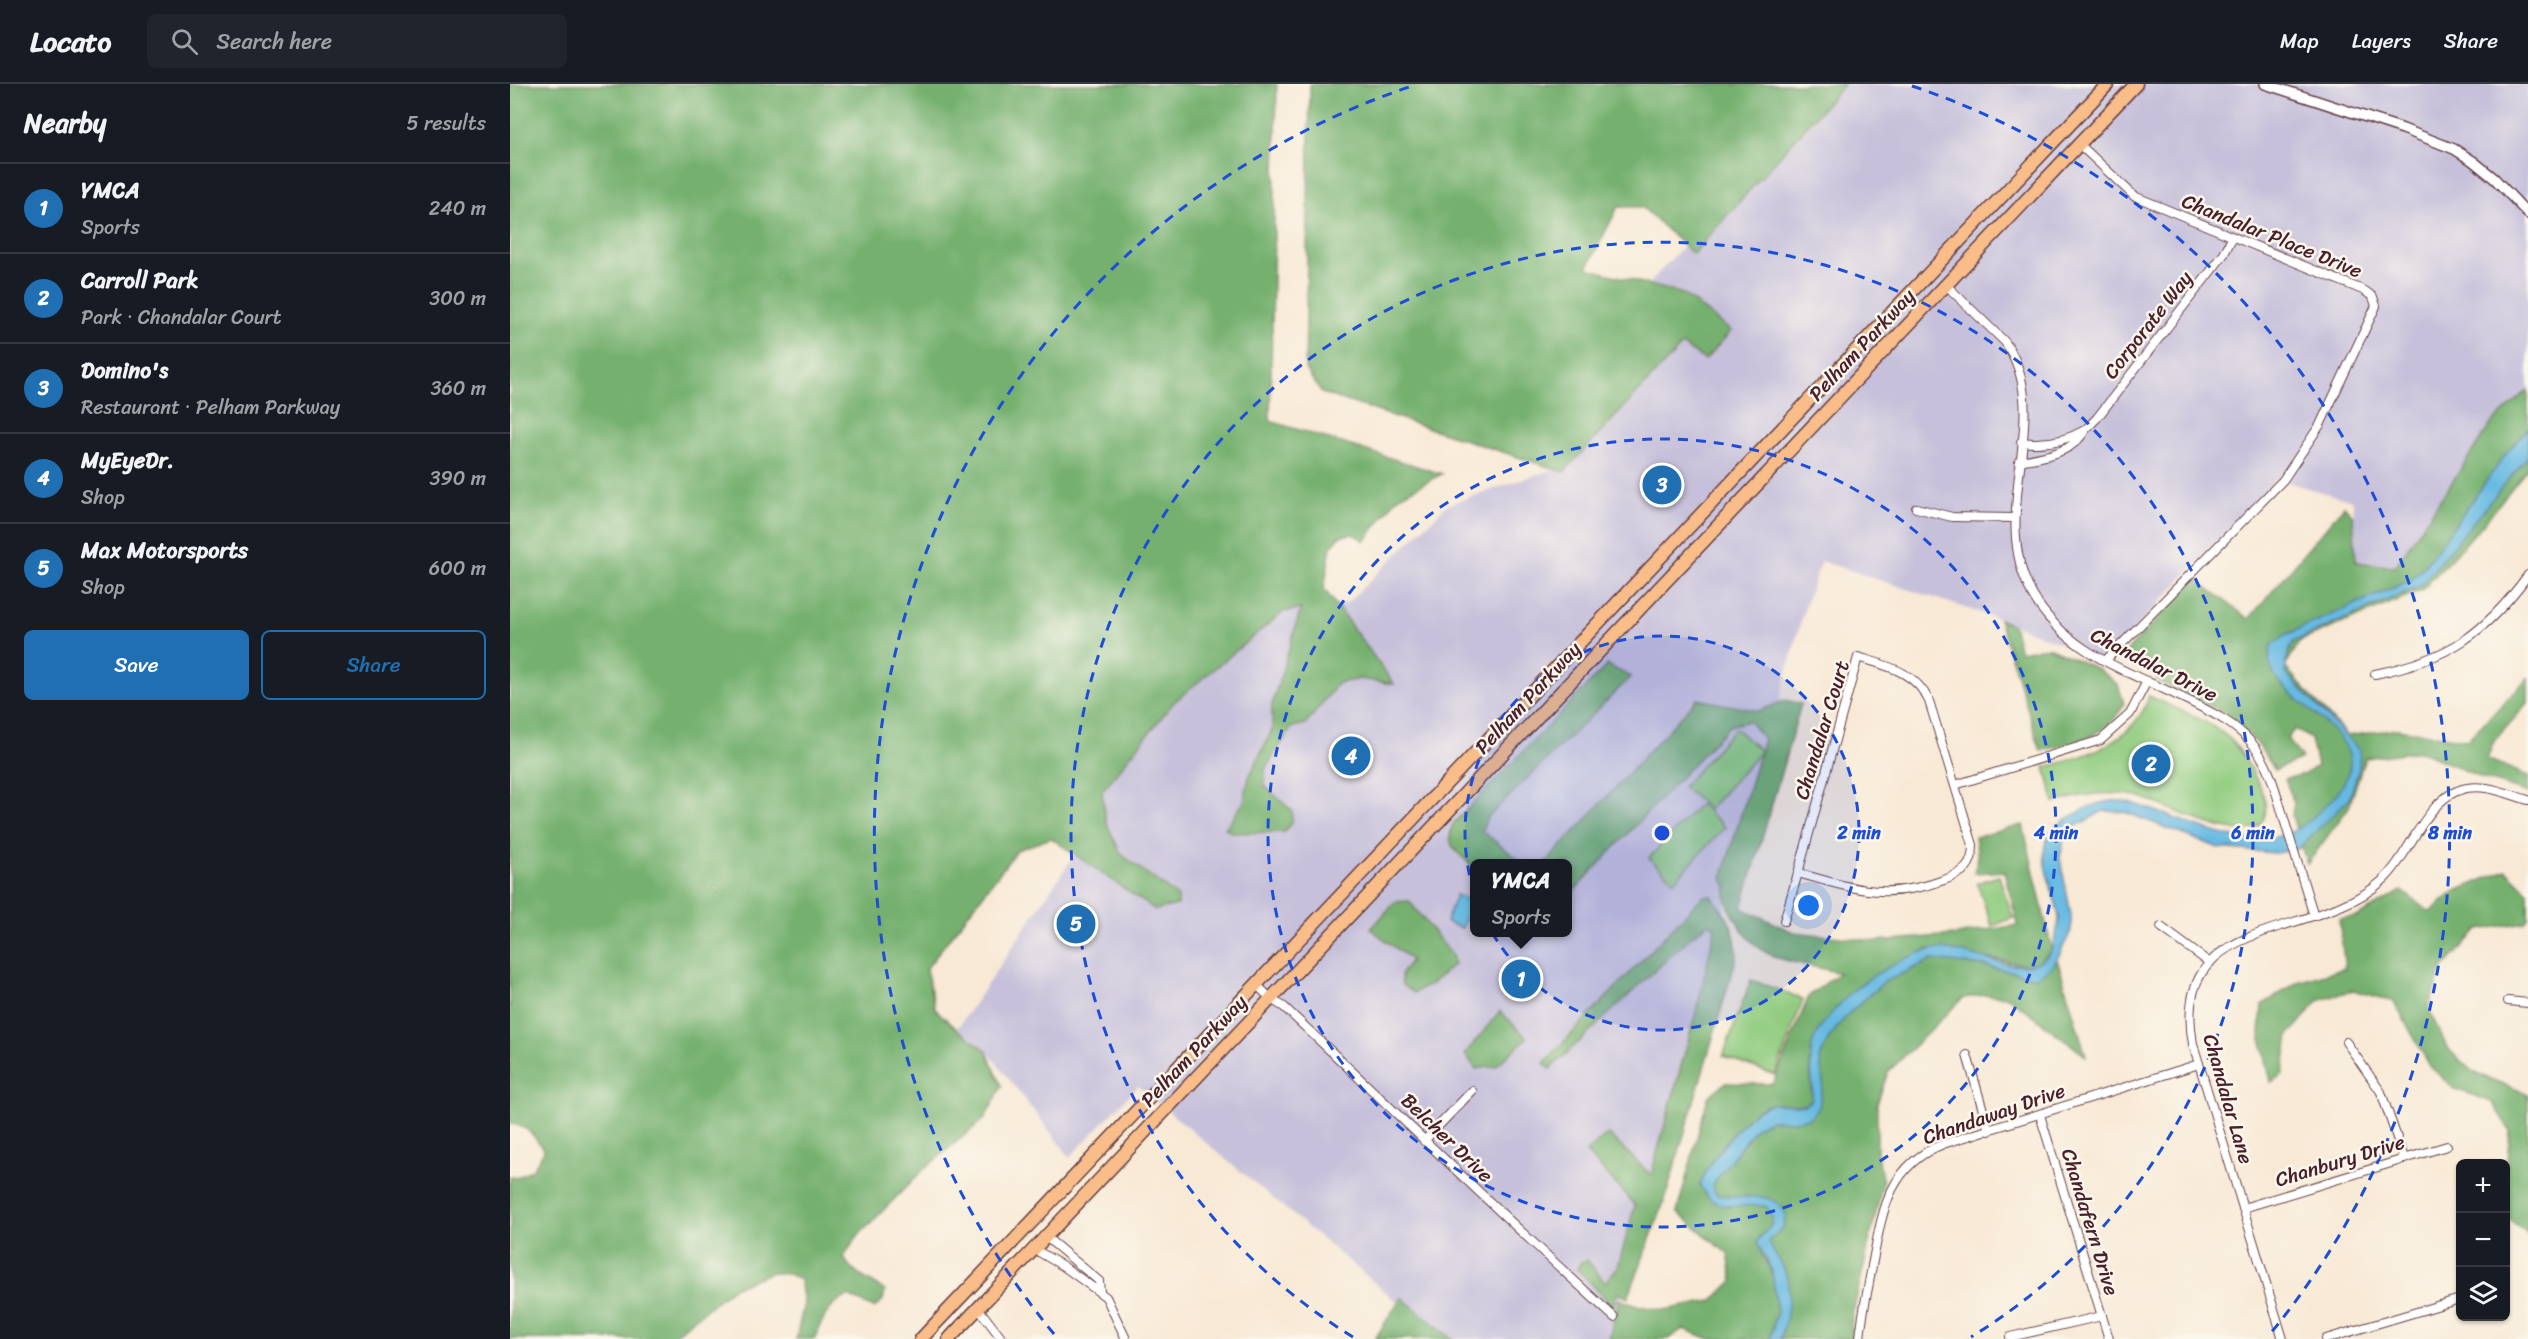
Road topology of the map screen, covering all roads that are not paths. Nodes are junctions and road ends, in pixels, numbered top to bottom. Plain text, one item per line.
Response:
1 (2108, 84) edge
2 (2136, 84) edge
3 (2265, 84) edge
4 (2076, 118) junction
5 (2089, 133) junction
6 (2079, 144) junction
7 (2528, 214) edge
8 (2232, 238) junction
9 (1931, 271) junction
10 (1946, 285) junction
11 (1895, 309) junction
12 (1911, 322) junction
13 (2085, 430) junction
14 (2021, 442) junction
15 (1752, 460) junction
16 (2019, 461) junction
17 (1767, 473) junction
18 (1916, 508) dead end
19 (2015, 518) junction
20 (1675, 541) junction
21 (1690, 555) junction
22 (2528, 575) edge
23 (1591, 630) junction
24 (1606, 644) junction
25 (2105, 662) junction
26 (2375, 674) dead end
27 (2147, 681) junction
28 (1955, 785) junction
29 (2528, 800) edge
30 (1406, 826) junction
31 (1426, 836) junction
32 (1798, 873) junction
33 (2314, 916) junction
34 (1784, 921) dead end
35 (2162, 927) dead end
36 (1288, 950) junction
37 (2210, 963) junction
38 (1302, 965) junction
39 (1256, 984) junction
40 (1271, 999) junction
41 (2508, 1001) dead end
42 (2528, 1003) edge
43 (1210, 1032) junction
44 (2346, 1042) dead end
45 (1225, 1047) junction
46 (1966, 1055) dead end
47 (2199, 1064) junction
48 (1169, 1076) junction
49 (1184, 1091) junction
50 (1472, 1091) dead end
51 (2040, 1115) junction
52 (1989, 1131) junction
53 (1424, 1141) junction
54 (2447, 1146) dead end
55 (2404, 1158) junction
56 (2243, 1208) junction
57 (1019, 1236) junction
58 (1046, 1237) junction
59 (1034, 1249) junction
60 (1100, 1292) junction
61 (2456, 1300) edge
62 (978, 1308) junction
63 (2102, 1316) junction
64 (1614, 1317) dead end
65 (2010, 1337) dead end
66 (921, 1339) edge
67 (949, 1339) edge
68 (1002, 1339) edge
69 (1126, 1339) edge
70 (1860, 1339) edge
71 (2109, 1339) edge
72 (2283, 1339) edge
73 (2326, 1339) edge

1 - 4 main road, Pelham Parkway
2 - 5 main road, Pelham Parkway
3 - 7 street
4 - 5 main road
4 - 9 main road, Pelham Parkway
5 - 6 main road, Pelham Parkway
6 - 8 street, Chandalar Place Drive
6 - 10 main road, Pelham Parkway
8 - 13 street, Corporate Way
8 - 25 street, Chandalar Place Drive
9 - 10 main road
9 - 11 main road, Pelham Parkway
10 - 12 main road, Pelham Parkway
10 - 14 street, Chandalar Drive
11 - 12 main road
11 - 15 main road, Pelham Parkway
12 - 17 main road, Pelham Parkway
13 - 14 street, Corporate Way
13 - 16 street, Corporate Way
14 - 16 street, Chandalar Drive
15 - 17 main road
15 - 20 main road, Pelham Parkway
16 - 19 street, Chandalar Drive
17 - 21 main road, Pelham Parkway
18 - 19 street
19 - 25 street, Chandalar Drive
20 - 21 main road
20 - 23 main road, Pelham Parkway
21 - 24 main road, Pelham Parkway
22 - 26 street
23 - 24 main road
23 - 30 main road, Pelham Parkway
24 - 31 main road, Pelham Parkway
25 - 27 street, Chandalar Drive
27 - 28 street
27 - 33 street, Chandalar Drive
28 - 32 street, Chandalar Court
28 - 32 street, Chandalar Court
29 - 33 street, Chandalar Lane
30 - 31 main road
30 - 36 main road, Pelham Parkway
31 - 38 main road, Pelham Parkway
32 - 34 street, Chandalar Court
33 - 37 street, Chandalar Lane
35 - 37 street
36 - 38 main road
36 - 39 main road, Pelham Parkway
37 - 47 street, Chandalar Lane
38 - 40 main road, Pelham Parkway
39 - 40 street, Belcher Drive
39 - 43 main road, Pelham Parkway
40 - 45 main road, Pelham Parkway
40 - 53 street, Belcher Drive
41 - 42 street
43 - 45 main road
43 - 48 main road, Pelham Parkway
44 - 55 street
45 - 49 main road, Pelham Parkway
46 - 52 street
47 - 51 street, Chandaway Drive
47 - 56 street, Chandalar Lane
48 - 49 main road
48 - 57 main road, Pelham Parkway
49 - 58 main road, Pelham Parkway
50 - 53 street
51 - 52 street, Chandaway Drive
51 - 63 street, Chandafern Drive
52 - 70 street, Chandaway Drive
53 - 64 street, Belcher Drive
54 - 55 street, Chanbury Drive
55 - 56 street, Chanbury Drive
56 - 72 street, Chandalar Lane
57 - 59 main road
57 - 66 main road, Pelham Parkway
58 - 59 main road, Pelham Parkway
58 - 60 street
59 - 60 street
59 - 62 main road, Pelham Parkway
60 - 69 street
61 - 73 street
62 - 67 main road, Pelham Parkway
62 - 68 street
63 - 65 street
63 - 71 street, Chandafern Drive

